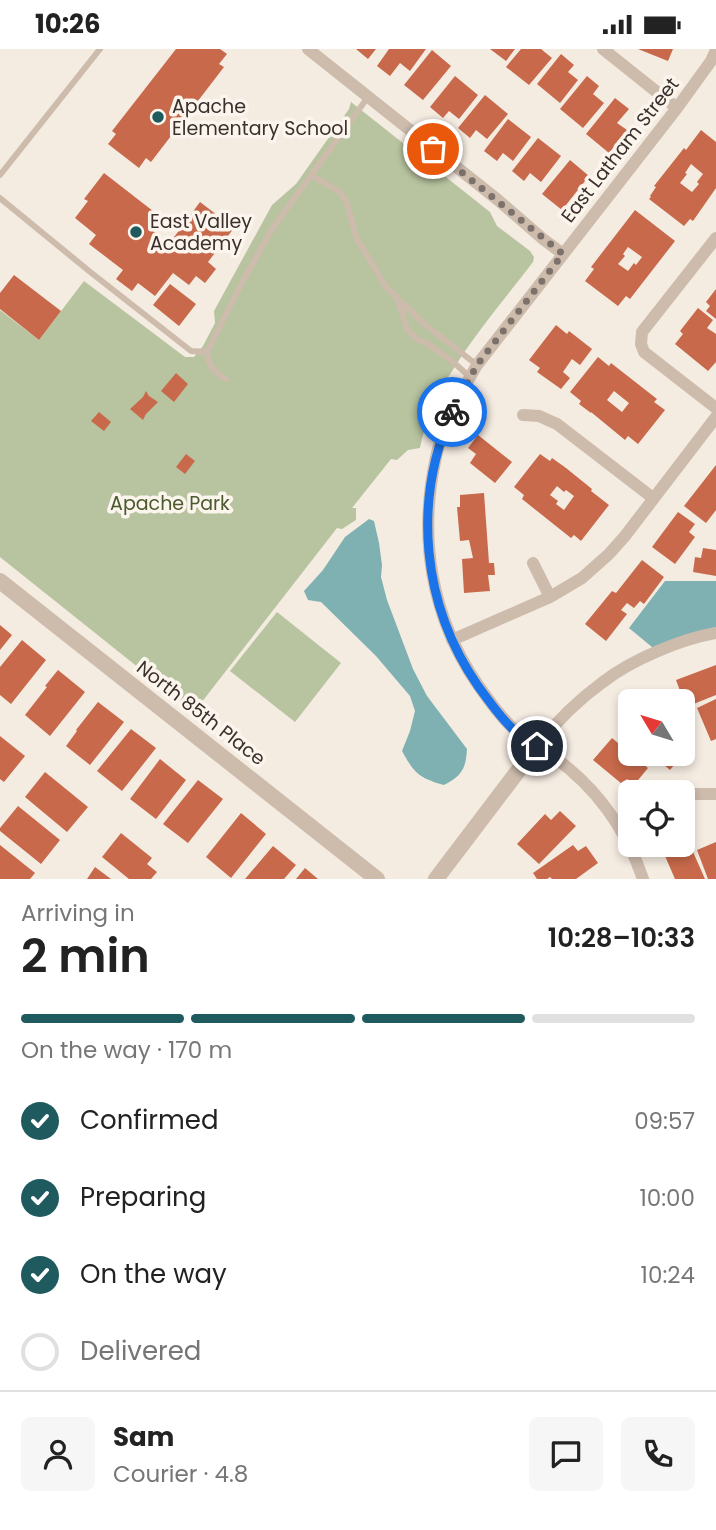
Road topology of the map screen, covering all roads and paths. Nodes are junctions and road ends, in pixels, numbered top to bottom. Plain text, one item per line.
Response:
1 (100, 49) edge
2 (308, 49) edge
3 (603, 49) edge
4 (716, 50) edge
5 (368, 97) junction
6 (677, 108) junction
7 (0, 175) edge
8 (311, 175) junction
9 (0, 198) edge
10 (716, 238) edge
11 (563, 254) junction
12 (397, 296) junction
13 (207, 352) junction
14 (473, 371) junction
15 (226, 379) dead end
16 (716, 408) edge
17 (523, 415) dead end
18 (716, 417) edge
19 (653, 498) junction
20 (533, 563) dead end
21 (0, 581) edge
22 (550, 597) junction
23 (716, 633) edge
24 (452, 640) junction
25 (537, 746) junction
26 (695, 794) edge
27 (716, 794) edge
28 (618, 816) edge
29 (635, 857) edge
30 (377, 879) edge
31 (436, 879) edge
32 (643, 879) edge

1 - 7 lane
2 - 5 street
3 - 6 street
4 - 6 street, East Latham Street
5 - 8 lane
5 - 11 street
6 - 11 street, East Latham Street
8 - 12 lane
8 - 13 lane
9 - 13 lane
10 - 16 street
11 - 14 street, East Latham Street
12 - 14 lane
12 - 14 lane
13 - 15 lane
14 - 24 street, East Latham Street
17 - 19 street
18 - 19 street
19 - 22 street
20 - 22 street
21 - 30 street, North 85th Place
22 - 24 street
23 - 25 street
24 - 25 street, East Latham Street
25 - 28 street, East Latham Street
25 - 31 street
26 - 27 street
29 - 32 street, East Latham Street

